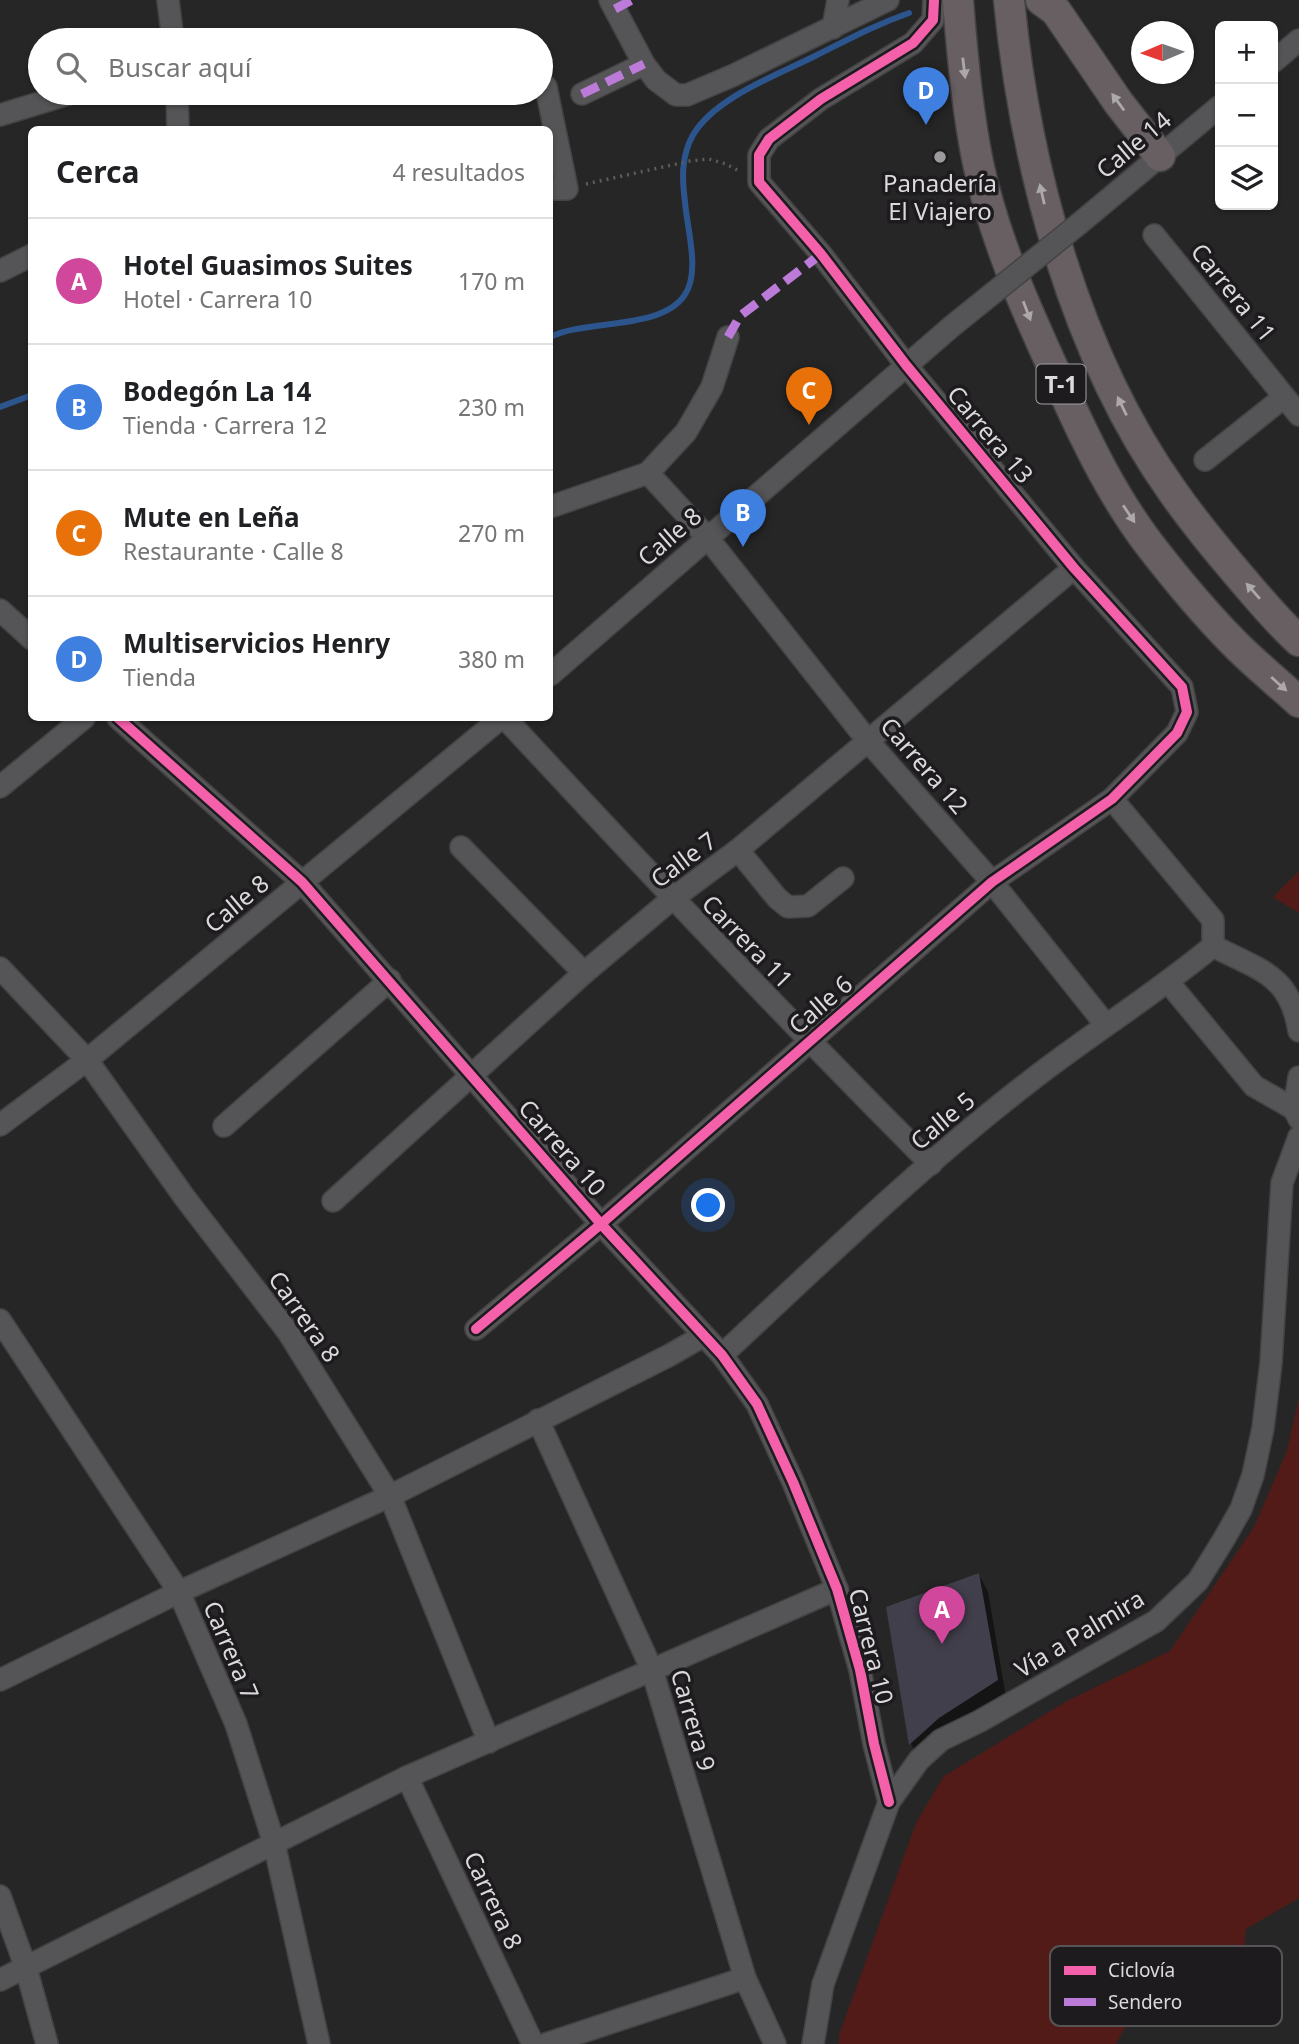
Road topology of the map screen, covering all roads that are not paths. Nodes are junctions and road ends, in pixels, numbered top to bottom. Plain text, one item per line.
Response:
1 (168, 0) edge
2 (838, 0) edge
3 (888, 0) edge
4 (934, 0) edge
5 (958, 0) edge
6 (1009, 0) edge
7 (1041, 0) edge
8 (619, 3) edge
9 (172, 28) edge
10 (832, 28) junction
11 (1299, 40) edge
12 (1278, 58) edge
13 (644, 64) junction
14 (582, 94) dead end
15 (33, 105) edge
16 (177, 105) edge
17 (548, 105) edge
18 (1215, 110) edge
19 (0, 115) edge
20 (178, 126) edge
21 (551, 126) edge
22 (553, 146) edge
23 (1160, 156) junction
24 (558, 189) edge
25 (1154, 235) dead end
26 (28, 257) edge
27 (0, 271) edge
28 (951, 327) joint
29 (728, 337) dead end
30 (906, 365) junction
31 (1284, 397) junction
32 (1299, 415) edge
33 (1205, 460) dead end
34 (648, 473) junction
35 (553, 506) edge
36 (707, 537) junction
37 (1074, 568) junction
38 (0, 610) edge
39 (28, 635) edge
40 (1299, 641) edge
41 (553, 672) edge
42 (1299, 702) edge
43 (1187, 712) joint
44 (81, 721) edge
45 (121, 721) edge
46 (499, 721) edge
47 (506, 721) edge
48 (868, 741) junction
49 (0, 788) edge
50 (1112, 799) junction
51 (461, 847) dead end
52 (738, 850) junction
53 (843, 878) dead end
54 (302, 882) junction
55 (992, 882) junction
56 (673, 899) junction
57 (1213, 946) junction
58 (0, 968) edge
59 (584, 973) junction
60 (390, 980) junction
61 (1169, 983) junction
62 (1106, 1025) junction
63 (1299, 1031) edge
64 (809, 1042) junction
65 (87, 1060) junction
66 (473, 1076) junction
67 (1299, 1077) edge
68 (1297, 1114) edge
69 (0, 1125) edge
70 (224, 1126) dead end
71 (1299, 1137) edge
72 (931, 1164) junction
73 (333, 1201) dead end
74 (601, 1224) junction
75 (0, 1320) edge
76 (476, 1329) dead end
77 (703, 1336) junction
78 (722, 1355) junction
79 (538, 1420) junction
80 (390, 1496) junction
81 (837, 1589) junction
82 (179, 1592) junction
83 (652, 1670) junction
84 (0, 1680) edge
85 (489, 1742) junction
86 (407, 1777) junction
87 (889, 1802) junction
88 (274, 1843) junction
89 (0, 1896) edge
90 (26, 1968) junction
91 (745, 1978) junction
92 (0, 1979) edge
93 (47, 2044) edge
94 (319, 2044) edge
95 (533, 2044) edge
96 (546, 2044) edge
97 (775, 2044) edge
98 (813, 2044) edge

1 - 9 street
2 - 10 street
3 - 10 street
4 - 30 street, Carrera 13
5 -> 42 highway, T-1
40 -> 6 highway, T-1
23 -> 7 highway
8 - 13 street
10 - 13 street
11 - 12 street
13 - 14 street
15 - 19 street
16 - 20 street
17 - 21 street
18 - 23 street, Calle 14
22 - 24 street
23 - 28 street, Calle 14, bridge
25 - 31 street, Carrera 11
26 - 27 street
28 - 30 street, Calle 8
29 - 34 street
30 - 36 street, Calle 8
30 - 37 street, Carrera 13
31 - 32 street, Carrera 11
31 - 33 street
34 - 35 street
34 - 36 street, Carrera 12
36 - 41 street, Calle 8
36 - 48 street, Carrera 12
37 - 43 street, Carrera 13
37 - 48 street, Calle 7
38 - 39 street
43 - 50 street, Calle 6
44 - 49 street
45 - 54 street, Carrera 10
46 - 54 street, Calle 8
47 - 56 street, Carrera 11
48 - 52 street, Calle 7
48 - 55 street, Carrera 12
50 - 55 street, Calle 6
50 - 57 street
51 - 59 street
52 - 53 street
52 - 56 street, Calle 7
54 - 60 street, Carrera 10
54 - 65 street, Calle 8
55 - 62 street, Carrera 12
55 - 64 street, Calle 6
56 - 59 street, Calle 7
56 - 64 street, Carrera 11
57 - 61 street, Calle 5
57 - 63 street
58 - 65 street, Carrera 8
59 - 66 street, Calle 7
60 - 66 street, Carrera 10
60 - 70 street
61 - 62 street, Calle 5
61 - 68 street
62 - 72 street, Calle 5
64 - 72 street, Carrera 11
64 - 74 street, Calle 6
65 - 69 street, Calle 8
65 - 80 street, Carrera 8
66 - 73 street, Calle 7
66 - 74 street, Carrera 10
67 - 68 street
71 - 87 street, Vía a Palmira
72 - 78 street, Calle 5
74 - 76 street, Calle 6
74 - 77 street, Carrera 10
75 - 82 street, Carrera 7
77 - 78 street, Carrera 10
77 - 79 street
78 - 81 street, Carrera 10
79 - 80 street
79 - 83 street, Carrera 9
80 - 82 street
80 - 85 street, Carrera 8
81 - 83 street
81 - 87 street, Carrera 10
82 - 84 street
82 - 88 street, Carrera 7
83 - 85 street
83 - 91 street, Carrera 9
85 - 86 street
86 - 88 street
86 - 95 street, Carrera 8
87 - 98 street, Vía a Palmira
88 - 90 street
88 - 94 street, Carrera 7
89 - 90 street
90 - 92 street
90 - 93 street
91 - 96 street
91 - 97 street, Carrera 9

